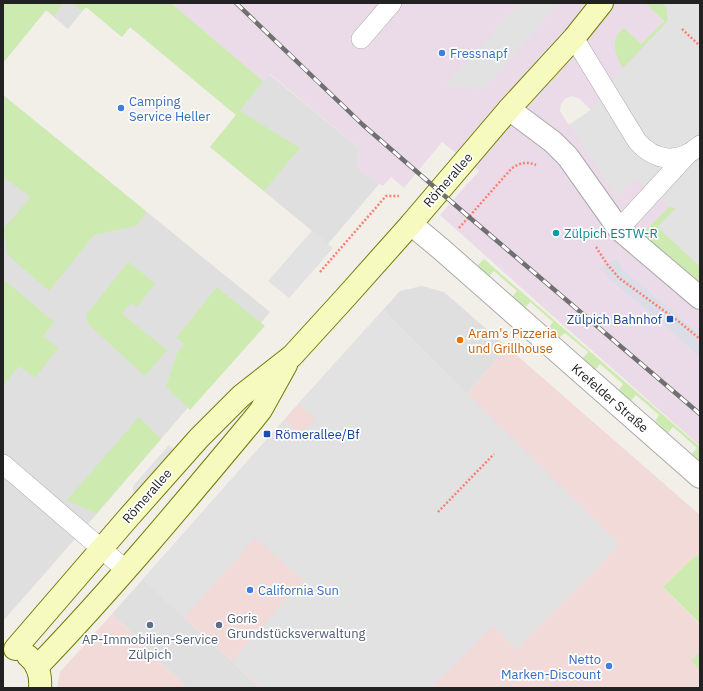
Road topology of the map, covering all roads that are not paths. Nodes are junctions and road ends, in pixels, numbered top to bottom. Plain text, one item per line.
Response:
1 (392, 3) edge
2 (602, 3) edge
3 (574, 38) junction
4 (361, 39) dead end
5 (509, 109) junction
6 (694, 150) edge
7 (411, 224) junction
8 (619, 229) junction
9 (700, 298) edge
10 (292, 356) junction
11 (3, 464) edge
12 (700, 477) edge
13 (102, 548) junction
14 (126, 570) junction
15 (9, 648) edge
16 (38, 677) edge

1 - 4 lane
2 - 3 street, Römerallee
3 - 5 street, Römerallee
3 - 6 lane
5 - 7 street, Römerallee
5 - 8 street
6 - 8 lane
7 - 10 street, Römerallee
7 - 12 street, Krefelder Straße
8 - 9 street
10 - 13 street, Römerallee
10 - 14 street, Römerallee
11 - 13 lane
13 - 14 lane
13 - 15 street, Römerallee
14 - 16 street, Römerallee
15 - 16 street, Römerallee

